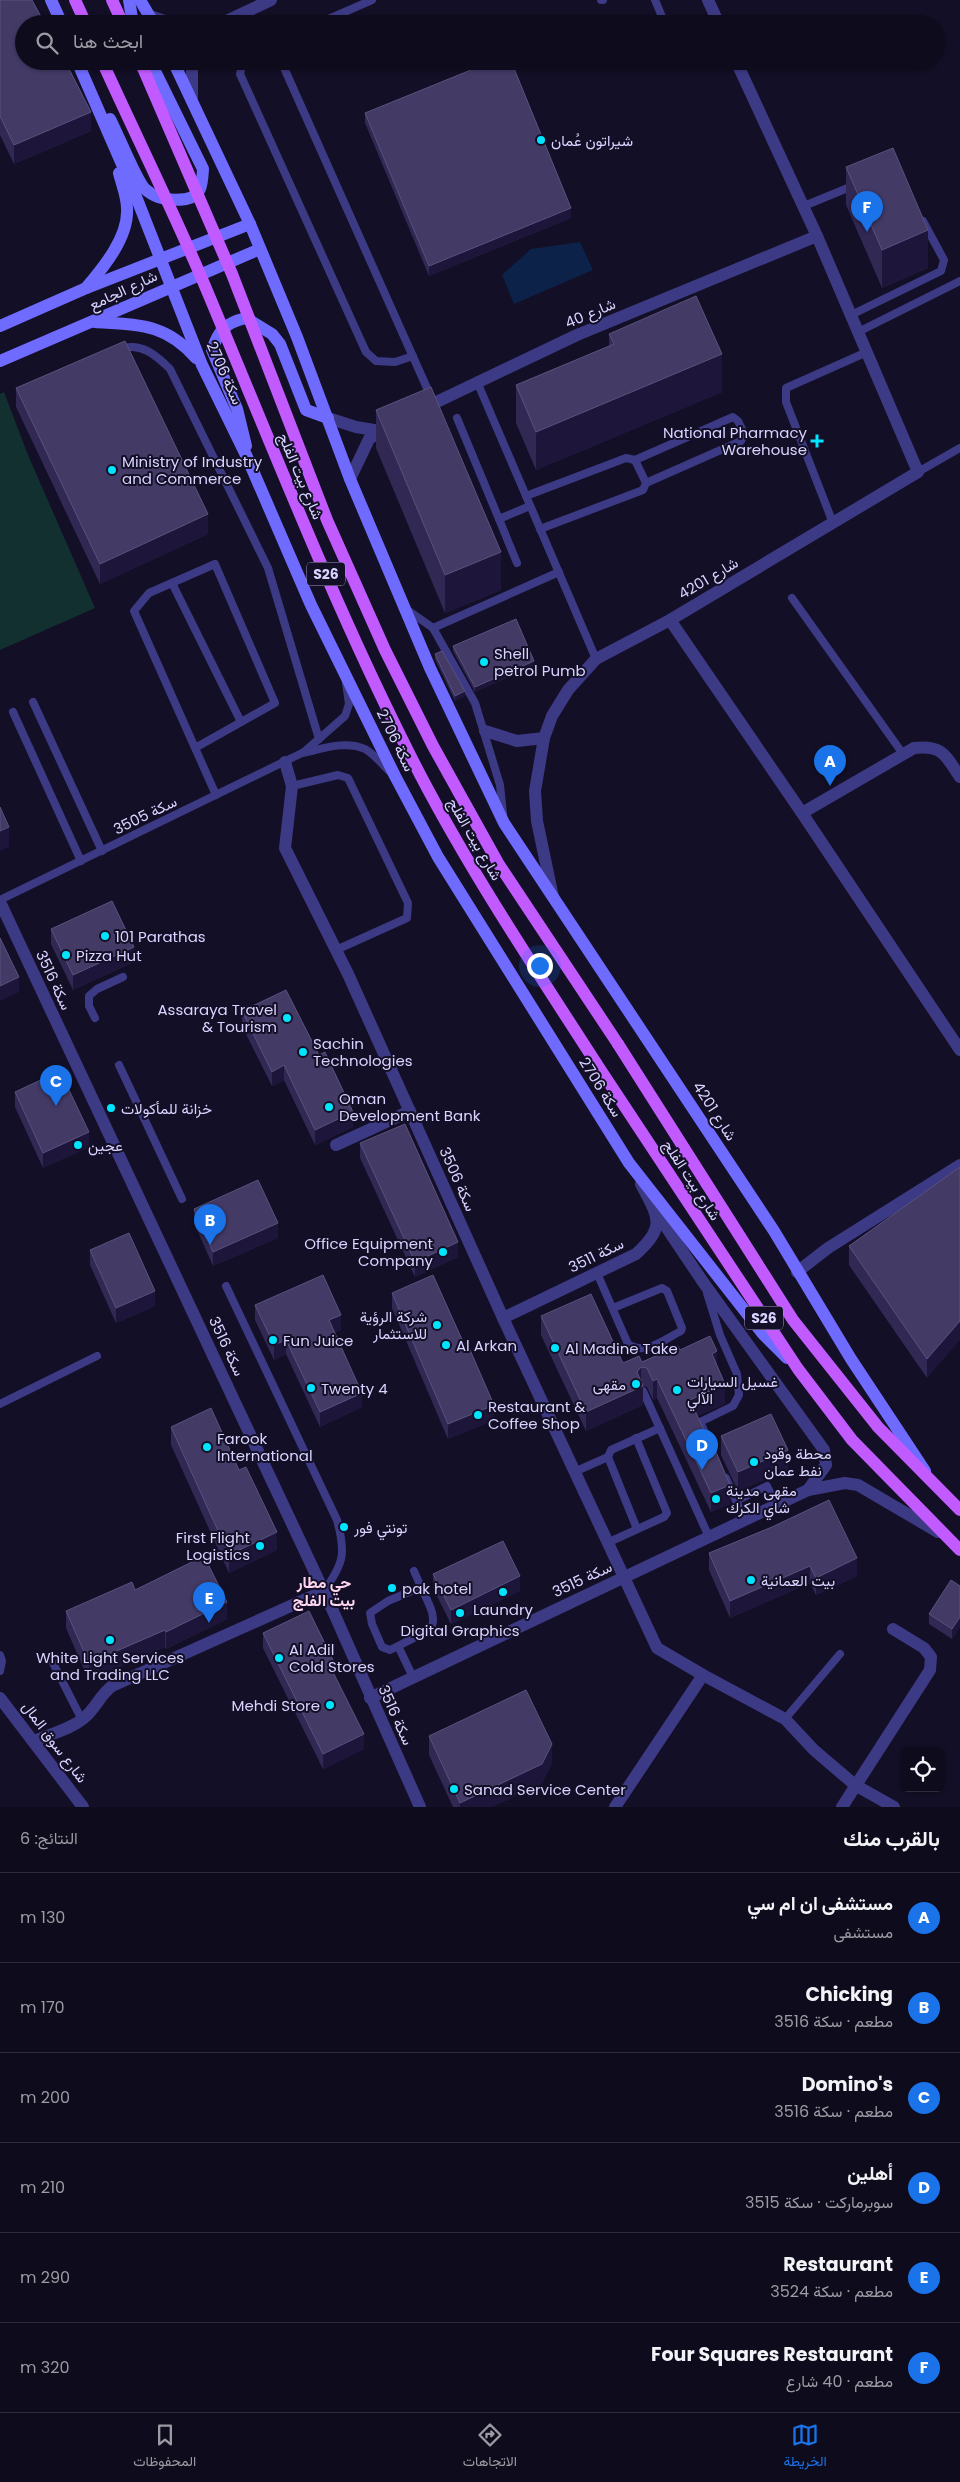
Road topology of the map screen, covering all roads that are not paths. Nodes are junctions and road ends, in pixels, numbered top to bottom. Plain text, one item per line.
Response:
1 (52, 0) edge
2 (75, 0) edge
3 (112, 0) edge
4 (129, 0) edge
5 (140, 0) edge
6 (271, 0) edge
7 (372, 0) edge
8 (655, 0) edge
9 (708, 0) edge
10 (58, 15) edge
11 (82, 15) edge
12 (119, 15) edge
13 (132, 15) edge
14 (149, 15) edge
15 (239, 15) edge
16 (338, 15) edge
17 (661, 15) edge
18 (715, 15) edge
19 (81, 70) edge
20 (106, 70) edge
21 (144, 70) edge
22 (154, 70) edge
23 (178, 70) edge
24 (192, 70) edge
25 (241, 70) edge
26 (285, 70) edge
27 (740, 70) edge
28 (192, 98) junction
29 (95, 103) junction
30 (113, 144) junction
31 (867, 180) edge
32 (804, 206) junction
33 (917, 209) edge
34 (250, 224) junction
35 (817, 236) junction
36 (260, 249) junction
37 (160, 260) junction
38 (960, 281) edge
39 (172, 285) junction
40 (84, 289) junction
41 (851, 315) junction
42 (92, 322) junction
43 (0, 326) edge
44 (858, 332) junction
45 (121, 349) edge
46 (867, 352) junction
47 (413, 356) junction
48 (0, 360) edge
49 (202, 365) junction
50 (478, 384) junction
51 (434, 403) junction
52 (328, 418) junction
53 (457, 418) dead end
54 (380, 431) junction
55 (960, 448) edge
56 (247, 457) junction
57 (635, 460) junction
58 (918, 472) junction
59 (350, 479) junction
60 (646, 483) junction
61 (526, 496) junction
62 (530, 506) junction
63 (499, 519) junction
64 (833, 523) junction
65 (540, 529) junction
66 (517, 563) dead end
67 (559, 572) junction
68 (172, 583) junction
69 (792, 598) dead end
70 (406, 609) junction
71 (670, 620) junction
72 (433, 628) junction
73 (596, 659) junction
74 (345, 673) junction
75 (33, 702) dead end
76 (13, 712) dead end
77 (241, 722) junction
78 (485, 731) junction
79 (544, 738) junction
80 (319, 739) junction
81 (195, 748) junction
82 (302, 753) junction
83 (903, 754) junction
84 (285, 762) junction
85 (395, 776) junction
86 (960, 777) edge
87 (292, 786) junction
88 (216, 795) junction
89 (802, 813) junction
90 (504, 823) junction
91 (102, 851) junction
92 (81, 861) junction
93 (553, 897) junction
94 (0, 901) edge
95 (336, 950) junction
96 (124, 977) dead end
97 (95, 1018) dead end
98 (959, 1048) edge
99 (119, 1065) dead end
100 (410, 1111) junction
101 (336, 1145) dead end
102 (629, 1163) junction
103 (960, 1165) edge
104 (182, 1198) dead end
105 (654, 1210) junction
106 (797, 1272) junction
107 (597, 1273) junction
108 (703, 1282) junction
109 (226, 1286) dead end
110 (613, 1308) junction
111 (503, 1318) junction
112 (97, 1356) dead end
113 (798, 1369) junction
114 (643, 1391) edge
115 (0, 1404) edge
116 (660, 1428) junction
117 (636, 1438) junction
118 (716, 1456) edge
119 (608, 1458) junction
120 (574, 1472) junction
121 (723, 1472) edge
122 (932, 1482) junction
123 (808, 1490) junction
124 (736, 1501) junction
125 (776, 1505) junction
126 (960, 1510) edge
127 (745, 1520) junction
128 (637, 1529) junction
129 (945, 1536) junction
130 (709, 1537) junction
131 (607, 1543) junction
132 (960, 1550) edge
133 (414, 1571) dead end
134 (623, 1578) junction
135 (421, 1587) junction
136 (324, 1591) junction
137 (893, 1629) dead end
138 (398, 1646) junction
139 (840, 1654) dead end
140 (0, 1655) edge
141 (53, 1663) dead end
142 (0, 1671) edge
143 (703, 1675) junction
144 (413, 1677) junction
145 (0, 1698) edge
146 (370, 1698) junction
147 (785, 1719) junction
148 (82, 1720) junction
149 (34, 1741) junction
150 (855, 1785) junction
151 (83, 1807) edge
152 (420, 1807) edge
153 (615, 1807) edge
154 (842, 1807) edge
155 (894, 1807) edge

1 - 10 street
2 - 11 main road
3 - 12 main road
4 - 13 street
5 - 14 street
6 - 15 street
7 - 16 lane
8 - 17 lane
9 - 18 street
19 - 29 street, سكة 2706
20 - 113 main road, شارع بيت الفلج / S26, bridge
21 - 122 main road, شارع بيت الفلج / S26, bridge
22 - 29 street
23 - 28 street
24 - 28 street
25 - 47 lane
26 - 47 lane
27 - 32 street
28 - 34 street
29 - 30 street, سكة 2706
30 - 37 street, سكة 2706
30 - 40 street
31 - 32 lane
32 - 35 street
33 - 41 lane
34 - 36 street
34 - 37 street, شارع الجامع
35 - 41 street
35 - 50 street, 40 شارع
36 - 39 street, شارع الجامع
36 - 52 street
37 - 39 street, سكة 2706
37 - 40 street, شارع الجامع
38 - 44 lane
39 - 42 street, شارع الجامع
39 - 49 street, سكة 2706
40 - 43 street, شارع الجامع
41 - 44 street
42 - 48 street, شارع الجامع
42 - 49 street
44 - 46 street
45 - 80 lane
46 - 58 street
46 - 64 lane
47 - 51 lane
49 - 56 street, سكة 2706
50 - 51 street, 40 شارع
50 - 61 lane
51 - 54 street, 40 شارع
52 - 54 street
52 - 56 street
52 - 59 street
53 - 63 lane
54 - 59 street, 40 شارع
55 - 58 lane
56 - 74 street, سكة 2706
57 - 60 lane
57 - 60 lane
57 - 61 lane
58 - 64 street, شارع 4201
59 - 70 street
60 - 65 lane
61 - 62 lane
62 - 63 lane
62 - 65 lane
63 - 66 lane
64 - 71 street, شارع 4201
65 - 67 lane
67 - 72 lane
67 - 73 lane
68 - 77 lane
68 - 77 lane
68 - 81 lane
69 - 83 lane
70 - 72 lane
70 - 90 street
71 - 73 street, شارع 4201
71 - 89 street
72 - 78 lane
73 - 79 street, شارع 4201
74 - 80 lane, سكة 3505
74 - 85 street, سكة 2706
75 - 91 lane
76 - 92 lane
77 - 81 lane
78 - 79 street
78 - 90 lane
79 - 93 street, شارع 4201
80 - 82 lane, سكة 3505
81 - 88 lane
82 - 84 lane, سكة 3505
82 - 85 lane, سكة 3505
83 - 86 street
83 - 89 street
84 - 87 street, سكة 3506
84 - 88 lane, سكة 3505
85 - 102 street, سكة 2706
87 - 95 street, سكة 3506
87 - 95 lane
88 - 91 lane, سكة 3505
89 - 98 street
90 - 93 street
91 - 92 lane, سكة 3505
92 - 94 lane, سكة 3505
93 - 106 street, شارع 4201
94 - 136 street, سكة 3516
95 - 100 street, سكة 3506
96 - 97 lane
99 - 104 lane
100 - 101 street
100 - 111 street, سكة 3506
102 - 105 street, سكة 3511
102 - 113 street, سكة 2706
103 - 106 street
105 - 107 street, سكة 3511
105 - 108 street, سكة 3515
106 - 122 street, شارع 4201
107 - 110 lane
107 - 111 street, سكة 3511
108 - 118 lane
108 - 123 street, سكة 3515
109 - 136 lane
110 - 110 lane
111 - 120 street, سكة 3506
112 - 115 lane
113 - 129 main road, شارع بيت الفلج / S26
114 - 116 lane
116 - 117 lane
116 - 130 lane
117 - 119 lane
117 - 128 lane
119 - 120 lane
119 - 128 lane
120 - 131 street, سكة 3506
121 - 124 lane
122 - 126 main road, شارع بيت الفلج / S26
123 - 125 street, سكة 3515
123 - 129 street, سكة 3515
124 - 125 lane
124 - 127 lane
125 - 127 street, سكة 3515
127 - 130 street, سكة 3515
128 - 131 lane
129 - 132 main road, شارع بيت الفلج / S26
130 - 134 street, سكة 3515
131 - 134 street, سكة 3506
133 - 135 lane
134 - 143 street, سكة 3506
134 - 144 street, سكة 3515
135 - 138 lane
135 - 138 lane
136 - 146 street, سكة 3516
136 - 148 street
137 - 150 street
138 - 144 lane
139 - 147 lane
140 - 142 lane
141 - 148 lane
143 - 147 street, سكة 3506
143 - 153 street
144 - 146 street, سكة 3515
145 - 149 street, شارع سوق المال
146 - 152 street, سكة 3516
147 - 150 street, سكة 3506
148 - 149 street
149 - 151 street, شارع سوق المال
150 - 154 street
150 - 155 street, سكة 3506

